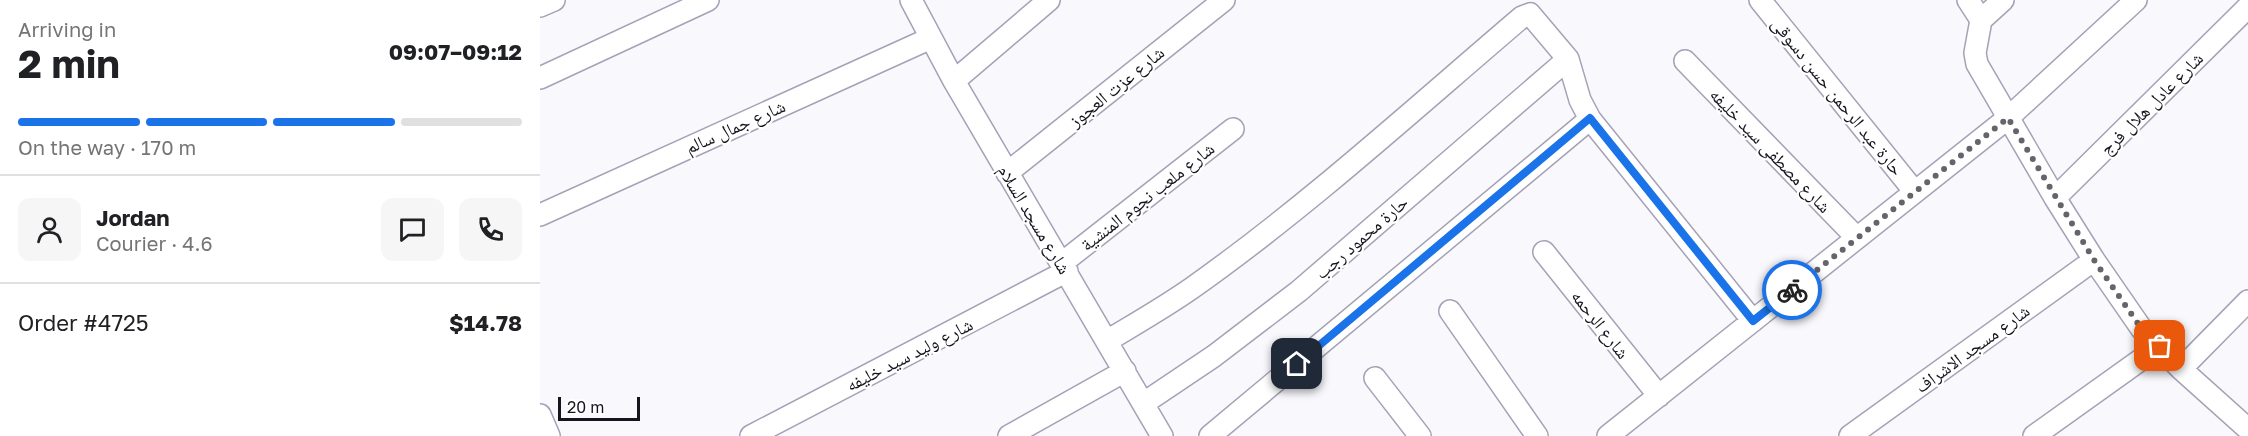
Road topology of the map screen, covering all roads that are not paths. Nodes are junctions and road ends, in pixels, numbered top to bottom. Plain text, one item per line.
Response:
1 (554, 0) edge
2 (708, 0) edge
3 (1049, 0) edge
4 (1224, 0) edge
5 (1760, 0) edge
6 (1968, 0) edge
7 (2004, 0) edge
8 (2136, 0) edge
9 (920, 4) edge
10 (540, 6) edge
11 (2248, 7) edge
12 (1981, 20) junction
13 (931, 38) junction
14 (1568, 59) junction
15 (1685, 61) dead end
16 (540, 78) edge
17 (954, 81) junction
18 (1590, 118) junction
19 (2008, 118) junction
20 (1233, 129) dead end
21 (1007, 173) junction
22 (1915, 192) junction
23 (2055, 198) junction
24 (540, 215) edge
25 (1857, 238) junction
26 (1544, 252) dead end
27 (2094, 260) junction
28 (1065, 267) junction
29 (2248, 301) edge
30 (1450, 311) dead end
31 (1753, 321) junction
32 (1107, 341) junction
33 (2160, 346) junction
34 (2181, 369) junction
35 (1125, 371) junction
36 (1375, 378) dead end
37 (1659, 396) junction
38 (1144, 403) junction
39 (540, 416) edge
40 (2248, 429) edge
41 (549, 436) edge
42 (751, 436) edge
43 (1009, 436) edge
44 (1162, 436) edge
45 (1210, 436) edge
46 (1420, 436) edge
47 (1537, 436) edge
48 (1608, 436) edge
49 (1850, 436) edge
50 (2034, 436) edge

1 - 10 street
2 - 16 street
3 - 17 street
4 - 21 street, شارع عزت العجوز
5 - 22 street, حارة عبد الرحمن حسن دسوقى
6 - 12 street
7 - 12 street
8 - 19 street
9 - 13 street, شارع مسجد السلام
11 - 23 street, شارع عادل هلال فرج
12 - 19 street
13 - 17 street, شارع مسجد السلام
13 - 24 street, شارع جمال سالم
14 - 18 street
14 - 32 street
14 - 38 street, حارة محمود رجب
15 - 25 street, شارع مصطفى سيد خليفه
17 - 21 street, شارع مسجد السلام
18 - 31 street
18 - 45 street
19 - 22 street
19 - 23 street
20 - 28 street, شارع ملعب نجوم المنشية
21 - 28 street, شارع مسجد السلام
22 - 25 street
23 - 27 street
25 - 31 street
26 - 37 street, شارع الرحمه
27 - 33 street
27 - 49 street, شارع مسجد الاشراف
28 - 32 street, شارع مسجد السلام
28 - 42 street, شارع وليد سيد خليفه
29 - 34 street
30 - 47 street
31 - 37 street
32 - 35 street, شارع مسجد السلام
33 - 34 street
33 - 50 street
34 - 40 street
35 - 38 street, شارع مسجد السلام
35 - 43 street
36 - 46 street
37 - 48 street
38 - 44 street, شارع مسجد السلام
39 - 41 street

